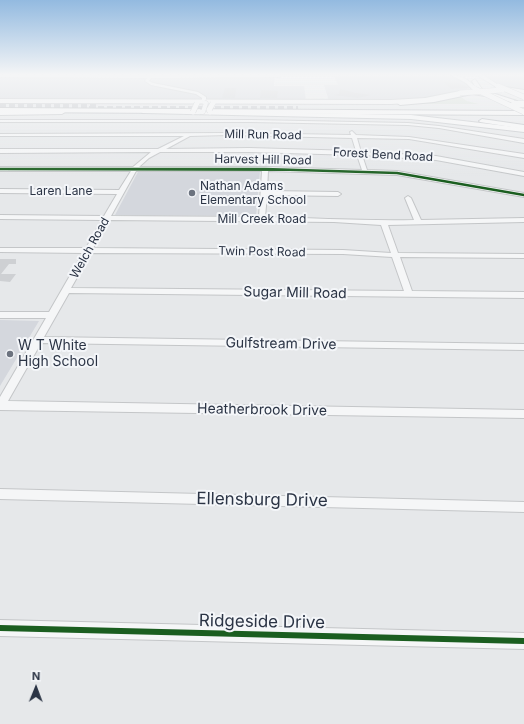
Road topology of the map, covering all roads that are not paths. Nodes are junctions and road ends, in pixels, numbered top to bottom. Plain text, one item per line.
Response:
1 (72, 109) tunnel mouth
2 (194, 109) edge
3 (204, 109) edge
4 (210, 109) edge
5 (233, 109) edge
6 (255, 109) edge
7 (382, 109) edge
8 (494, 109) edge
9 (520, 109) edge
10 (287, 110) junction
11 (0, 112) edge
12 (179, 113) junction
13 (200, 113) junction
14 (212, 113) junction
15 (414, 114) junction
16 (346, 115) junction
17 (378, 116) junction
18 (0, 121) edge
19 (197, 121) junction
20 (348, 123) junction
21 (524, 126) edge
22 (524, 130) edge
23 (188, 134) junction
24 (0, 135) edge
25 (353, 137) junction
26 (524, 141) edge
27 (157, 150) junction
28 (0, 151) edge
29 (359, 153) junction
30 (524, 156) edge
31 (135, 168) junction
32 (0, 169) edge
33 (265, 169) junction
34 (365, 172) junction
35 (524, 174) edge
36 (0, 191) edge
37 (122, 192) junction
38 (264, 193) junction
39 (338, 194) dead end
40 (524, 195) edge
41 (408, 198) dead end
42 (477, 213) dead end
43 (0, 217) edge
44 (107, 218) junction
45 (262, 219) junction
46 (484, 220) junction
47 (524, 220) edge
48 (418, 222) junction
49 (384, 223) junction
50 (0, 250) edge
51 (88, 251) junction
52 (394, 255) junction
53 (524, 256) edge
54 (67, 290) junction
55 (409, 294) junction
56 (524, 295) edge
57 (0, 315) edge
58 (52, 315) junction
59 (38, 340) junction
60 (524, 347) edge
61 (0, 406) edge
62 (524, 414) edge
63 (0, 494) edge
64 (524, 507) edge
65 (0, 628) edge
66 (524, 642) edge

1 - 11 highway
2 - 12 main road, bridge
3 - 13 street, Welch Road, bridge
4 - 14 main road, bridge
5 - 17 highway
6 - 10 highway
7 - 10 highway
8 - 15 highway
9 - 21 highway
10 - 15 highway
11 - 12 main road
12 - 13 main road
13 - 14 main road
13 - 19 street, Welch Road
14 - 16 main road
15 - 21 highway
16 - 17 main road
16 - 20 street
17 - 22 main road
18 - 19 street
19 - 20 street
19 - 23 street, Welch Road
20 - 25 street
20 - 26 street
23 - 24 street, Mill Run Road
23 - 25 street, Mill Run Road
23 - 27 street, Welch Road
25 - 29 street
25 - 30 street, Mill Run Road
27 - 28 street, Forest Bend Road
27 - 29 street, Forest Bend Road
27 - 31 street, Welch Road
29 - 34 street
29 - 35 street, Forest Bend Road
31 - 32 street, Harvest Hill Road
31 - 33 street, Harvest Hill Road
31 - 37 street, Welch Road
33 - 34 street, Harvest Hill Road
33 - 38 street
34 - 40 street, Harvest Hill Road
36 - 37 street, Laren Lane
37 - 44 street, Welch Road
38 - 39 street
38 - 45 street
41 - 48 street
42 - 46 street
43 - 44 street, Mill Creek Road
44 - 45 street, Mill Creek Road
44 - 51 street, Welch Road
45 - 49 street, Mill Creek Road
46 - 47 street, Mill Creek Road
46 - 48 street, Mill Creek Road
48 - 49 street, Mill Creek Road
49 - 52 street
50 - 51 street, Twin Post Road
51 - 52 street, Twin Post Road
51 - 54 street, Welch Road
52 - 53 street, Twin Post Road
52 - 55 street
54 - 55 street, Sugar Mill Road
54 - 58 street, Welch Road
55 - 56 street, Sugar Mill Road
57 - 58 street
58 - 59 street, Welch Road
59 - 60 street, Gulfstream Drive
59 - 61 street, Welch Road
61 - 62 street, Heatherbrook Drive
63 - 64 street, Ellensburg Drive
65 - 66 street, Ridgeside Drive

